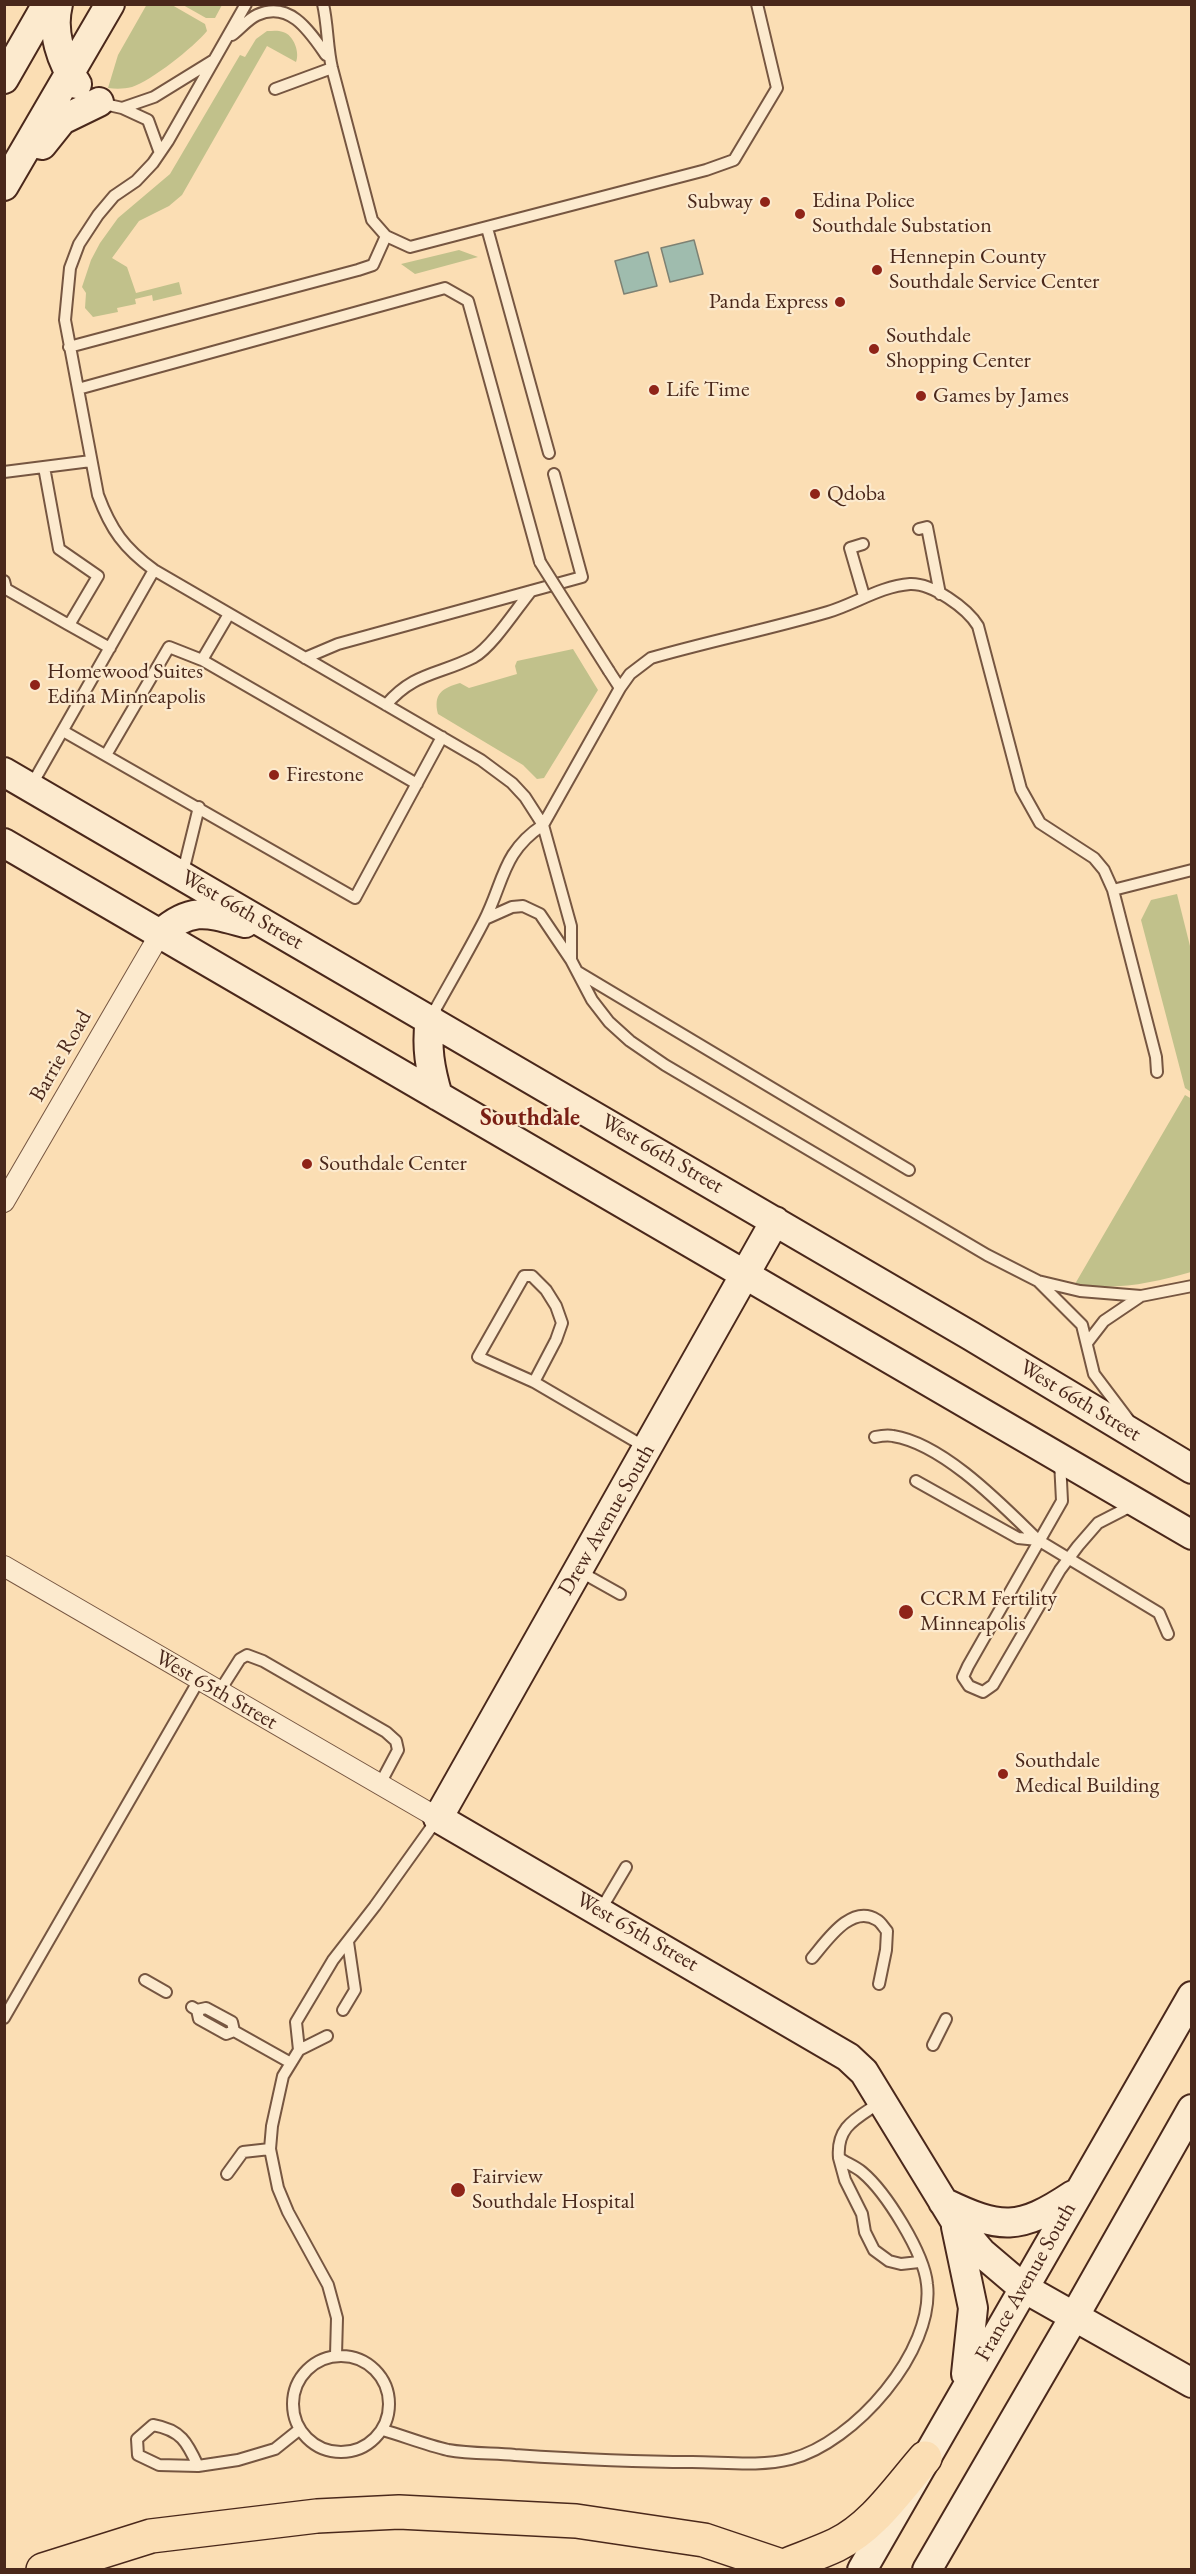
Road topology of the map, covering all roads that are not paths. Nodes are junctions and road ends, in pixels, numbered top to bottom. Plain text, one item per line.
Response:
1 (47, 4) edge
2 (58, 4) edge
3 (110, 4) edge
4 (246, 4) edge
5 (323, 4) edge
6 (757, 4) edge
7 (227, 39) junction
8 (216, 60) junction
9 (331, 64) junction
10 (7, 70) edge
11 (70, 74) junction
12 (275, 89) dead end
13 (110, 105) junction
14 (160, 153) junction
15 (4, 186) edge
16 (4, 192) edge
17 (487, 228) junction
18 (386, 236) junction
19 (69, 347) junction
20 (78, 389) junction
21 (549, 453) dead end
22 (92, 461) junction
23 (44, 467) junction
24 (4, 472) edge
25 (554, 474) dead end
26 (919, 529) dead end
27 (863, 544) dead end
28 (154, 570) junction
29 (4, 581) edge
30 (532, 591) junction
31 (940, 594) junction
32 (864, 596) junction
33 (229, 614) junction
34 (69, 625) junction
35 (110, 648) junction
36 (305, 658) junction
37 (202, 660) junction
38 (620, 688) junction
39 (386, 705) junction
40 (63, 731) junction
41 (442, 737) junction
42 (106, 755) junction
43 (4, 772) edge
44 (417, 784) junction
45 (31, 787) junction
46 (199, 807) junction
47 (543, 825) junction
48 (4, 843) edge
49 (1191, 870) edge
50 (182, 876) junction
51 (1113, 890) junction
52 (485, 919) junction
53 (279, 932) junction
54 (160, 934) junction
55 (571, 960) junction
56 (578, 972) junction
57 (430, 1019) junction
58 (1157, 1072) dead end
59 (438, 1096) junction
60 (909, 1170) dead end
61 (7, 1192) edge
62 (775, 1221) junction
63 (745, 1275) junction
64 (1038, 1281) junction
65 (1191, 1286) edge
66 (1141, 1296) junction
67 (1087, 1343) junction
68 (534, 1382) junction
69 (875, 1437) dead end
70 (1145, 1440) junction
71 (648, 1449) junction
72 (1059, 1458) junction
73 (1191, 1469) edge
74 (916, 1481) dead end
75 (1138, 1503) junction
76 (1191, 1535) edge
77 (1038, 1540) junction
78 (1069, 1559) junction
79 (4, 1566) edge
80 (579, 1571) junction
81 (620, 1594) dead end
82 (1168, 1634) dead end
83 (199, 1680) junction
84 (219, 1692) junction
85 (380, 1784) junction
86 (438, 1818) junction
87 (626, 1867) dead end
88 (600, 1911) junction
89 (348, 1941) junction
90 (812, 1958) dead end
91 (145, 1980) dead end
92 (879, 1984) dead end
93 (166, 1992) dead end
94 (1191, 1996) edge
95 (8, 2006) edge
96 (194, 2008) dead end
97 (343, 2010) dead end
98 (4, 2019) edge
99 (946, 2019) dead end
100 (327, 2036) dead end
101 (933, 2045) dead end
102 (299, 2050) junction
103 (291, 2063) junction
104 (882, 2101) junction
105 (1191, 2109) edge
106 (270, 2149) junction
107 (839, 2158) junction
108 (227, 2174) dead end
109 (1078, 2192) junction
110 (949, 2212) junction
111 (919, 2262) junction
112 (1022, 2287) junction
113 (1074, 2317) junction
114 (336, 2355) junction
115 (1191, 2383) edge
116 (963, 2390) junction
117 (300, 2429) junction
118 (383, 2430) junction
119 (925, 2458) junction
120 (198, 2466) junction
121 (788, 2568) edge
122 (43, 2570) edge
123 (862, 2570) edge
124 (927, 2570) edge

1 - 10 main road
2 - 11 main road
3 - 11 main road
4 - 7 lane
5 - 9 lane
6 - 17 lane
7 - 8 lane
7 - 9 lane
8 - 13 lane
8 - 14 lane
9 - 12 lane
9 - 18 lane
11 - 13 main road
11 - 15 main road
13 - 14 lane
13 - 16 main road
14 - 19 lane
17 - 18 lane
17 - 21 lane
18 - 19 lane
19 - 20 lane
20 - 22 lane
20 - 38 lane, bridge
22 - 23 lane
22 - 28 lane
23 - 24 lane
23 - 34 lane
25 - 30 lane
26 - 31 lane
27 - 32 lane
28 - 33 lane
28 - 35 lane
29 - 34 lane
30 - 36 lane
30 - 39 lane
31 - 32 lane
31 - 51 lane
32 - 38 lane
33 - 36 lane
33 - 37 lane
34 - 35 lane
35 - 40 lane
36 - 39 lane
37 - 42 lane
37 - 44 lane
38 - 47 lane
39 - 41 lane
40 - 42 lane
40 - 45 lane
41 - 44 lane
41 - 47 lane
42 - 46 lane
43 - 45 main road, West 66th Street
44 - 46 lane
45 - 50 main road, West 66th Street
46 - 50 lane
47 - 52 lane
47 - 55 lane
48 - 54 main road
49 - 51 lane
50 - 53 main road, West 66th Street
51 - 58 lane
52 - 55 lane
52 - 57 lane
53 - 54 main road
53 - 57 main road, West 66th Street
54 - 59 main road
54 - 61 street, Barrie Road
55 - 56 lane
56 - 60 lane
56 - 64 lane
57 - 59 main road
57 - 62 main road, West 66th Street
59 - 63 main road
62 - 63 main road, Drew Avenue South
62 - 70 main road, West 66th Street
63 - 71 main road, Drew Avenue South
63 - 72 main road
64 - 66 lane
64 - 67 lane
65 - 66 lane
66 - 67 lane
67 - 70 lane
68 - 68 lane
68 - 71 lane
69 - 77 lane
70 - 73 main road, West 66th Street
71 - 80 main road, Drew Avenue South
72 - 75 main road
72 - 77 lane
74 - 77 lane
75 - 76 main road
75 - 78 lane
77 - 78 lane
77 - 78 lane
78 - 82 lane
79 - 83 street, West 65th Street
80 - 81 lane
80 - 86 main road, Drew Avenue South
83 - 84 street, West 65th Street
83 - 95 lane
84 - 85 street, West 65th Street
84 - 85 lane
85 - 86 street, West 65th Street
86 - 88 main road, West 65th Street
86 - 89 lane
87 - 88 lane
88 - 104 main road, West 65th Street
89 - 97 lane
89 - 102 lane
90 - 92 lane
91 - 93 lane
94 - 109 main road, France Avenue South
95 - 98 lane
96 - 103 lane
99 - 101 lane
100 - 102 lane
102 - 103 lane
103 - 106 lane
104 - 107 lane
104 - 110 main road, West 65th Street
105 - 113 main road
106 - 108 lane
106 - 114 lane
107 - 111 lane
107 - 111 lane
109 - 110 main road
109 - 112 main road, France Avenue South
110 - 112 main road, West 65th Street
110 - 116 main road
111 - 118 lane
112 - 113 main road, West 65th Street
112 - 116 main road, France Avenue South
113 - 115 main road, West 65th Street
113 - 124 main road
114 - 117 lane
114 - 118 lane
116 - 119 main road, France Avenue South
117 - 118 lane
117 - 120 lane
119 - 121 highway
119 - 123 main road, France Avenue South
120 - 120 lane
121 - 122 highway

